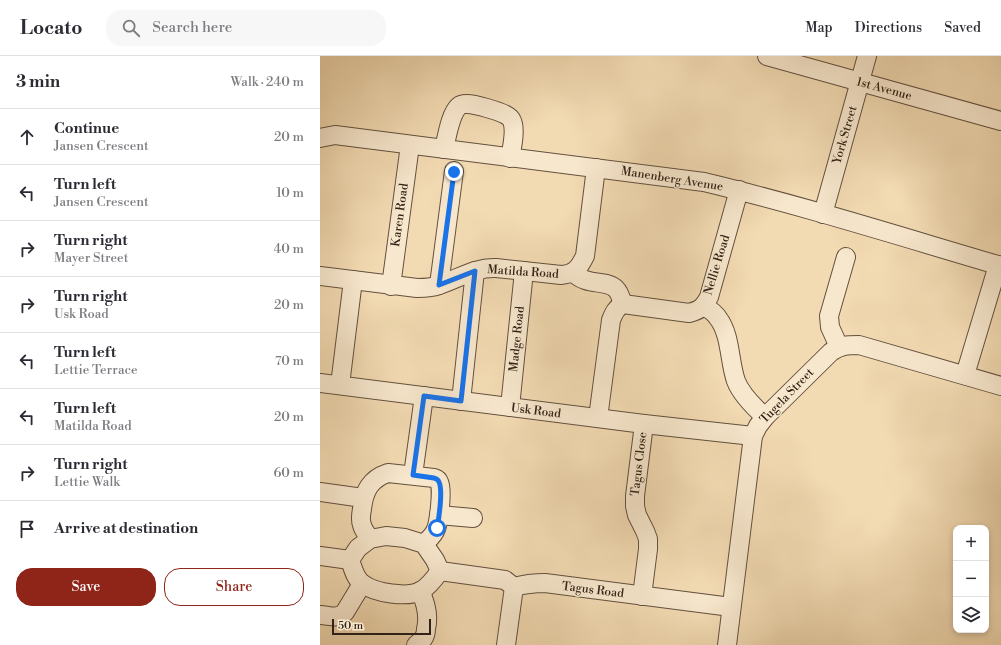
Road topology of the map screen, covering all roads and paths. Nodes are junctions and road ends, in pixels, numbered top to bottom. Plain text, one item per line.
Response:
1 (767, 56) edge
2 (867, 56) edge
3 (860, 82) junction
4 (1001, 121) edge
5 (325, 134) edge
6 (410, 145) junction
7 (444, 149) junction
8 (510, 158) junction
9 (596, 168) junction
10 (454, 172) dead end
11 (739, 190) junction
12 (823, 214) junction
13 (846, 256) dead end
14 (1000, 266) edge
15 (524, 270) junction
16 (475, 271) junction
17 (573, 272) junction
18 (320, 276) edge
19 (353, 280) junction
20 (439, 285) junction
21 (390, 286) junction
22 (623, 304) junction
23 (704, 306) junction
24 (839, 347) junction
25 (965, 375) junction
26 (320, 383) edge
27 (340, 385) junction
28 (1001, 386) edge
29 (424, 396) junction
30 (461, 401) junction
31 (510, 407) junction
32 (764, 417) junction
33 (598, 418) junction
34 (644, 424) junction
35 (753, 436) junction
36 (413, 475) junction
37 (320, 492) edge
38 (363, 498) junction
39 (439, 515) junction
40 (473, 518) dead end
41 (370, 538) junction
42 (424, 544) junction
43 (320, 556) edge
44 (350, 560) junction
45 (440, 571) junction
46 (362, 584) junction
47 (514, 587) junction
48 (420, 591) junction
49 (642, 596) junction
50 (732, 607) junction
51 (320, 615) edge
52 (416, 645) edge
53 (506, 645) edge
54 (727, 645) edge

1 - 3 street, 1st Avenue
2 - 3 street, York Street
3 - 4 street, 1st Avenue
3 - 12 street, York Street
5 - 6 street, Manenberg Avenue
6 - 7 street, Manenberg Avenue
6 - 21 street, Karen Road
7 - 8 street, Manenberg Avenue
7 - 8 street
8 - 9 street, Manenberg Avenue
9 - 11 street, Manenberg Avenue
9 - 17 street, Matilda Road
10 - 20 street
11 - 12 street, Manenberg Avenue
11 - 23 street, Nellie Road
12 - 14 street, Manenberg Avenue
13 - 24 street
14 - 25 street
15 - 16 street, Matilda Road
15 - 17 street, Matilda Road
15 - 31 street, Madge Road
16 - 20 street, Matilda Road
16 - 30 street
17 - 22 street
18 - 19 street, Matilda Road
19 - 21 street, Matilda Road
19 - 27 street
20 - 21 street, Matilda Road
22 - 23 street, Nellie Road
22 - 33 street
23 - 32 street
24 - 25 street
24 - 32 street, Tugela Street
25 - 28 street
26 - 27 street, Usk Road
27 - 29 street, Usk Road
29 - 30 street, Usk Road
29 - 36 street
30 - 31 street, Usk Road
31 - 33 street, Usk Road
32 - 35 street, Tugela Street
33 - 34 street, Usk Road
34 - 35 street, Usk Road
34 - 49 street, Tagus Close
35 - 50 street, Tugela Street
36 - 38 street
36 - 39 street
37 - 38 street
38 - 41 street
39 - 40 street
39 - 42 street
41 - 42 street
41 - 44 street
42 - 45 street
43 - 44 street
44 - 46 street
45 - 47 street
45 - 48 street
46 - 48 street
46 - 51 street
47 - 49 street, Tagus Road
47 - 53 street
48 - 52 street
49 - 50 street, Tagus Road
50 - 54 street, Tugela Street

